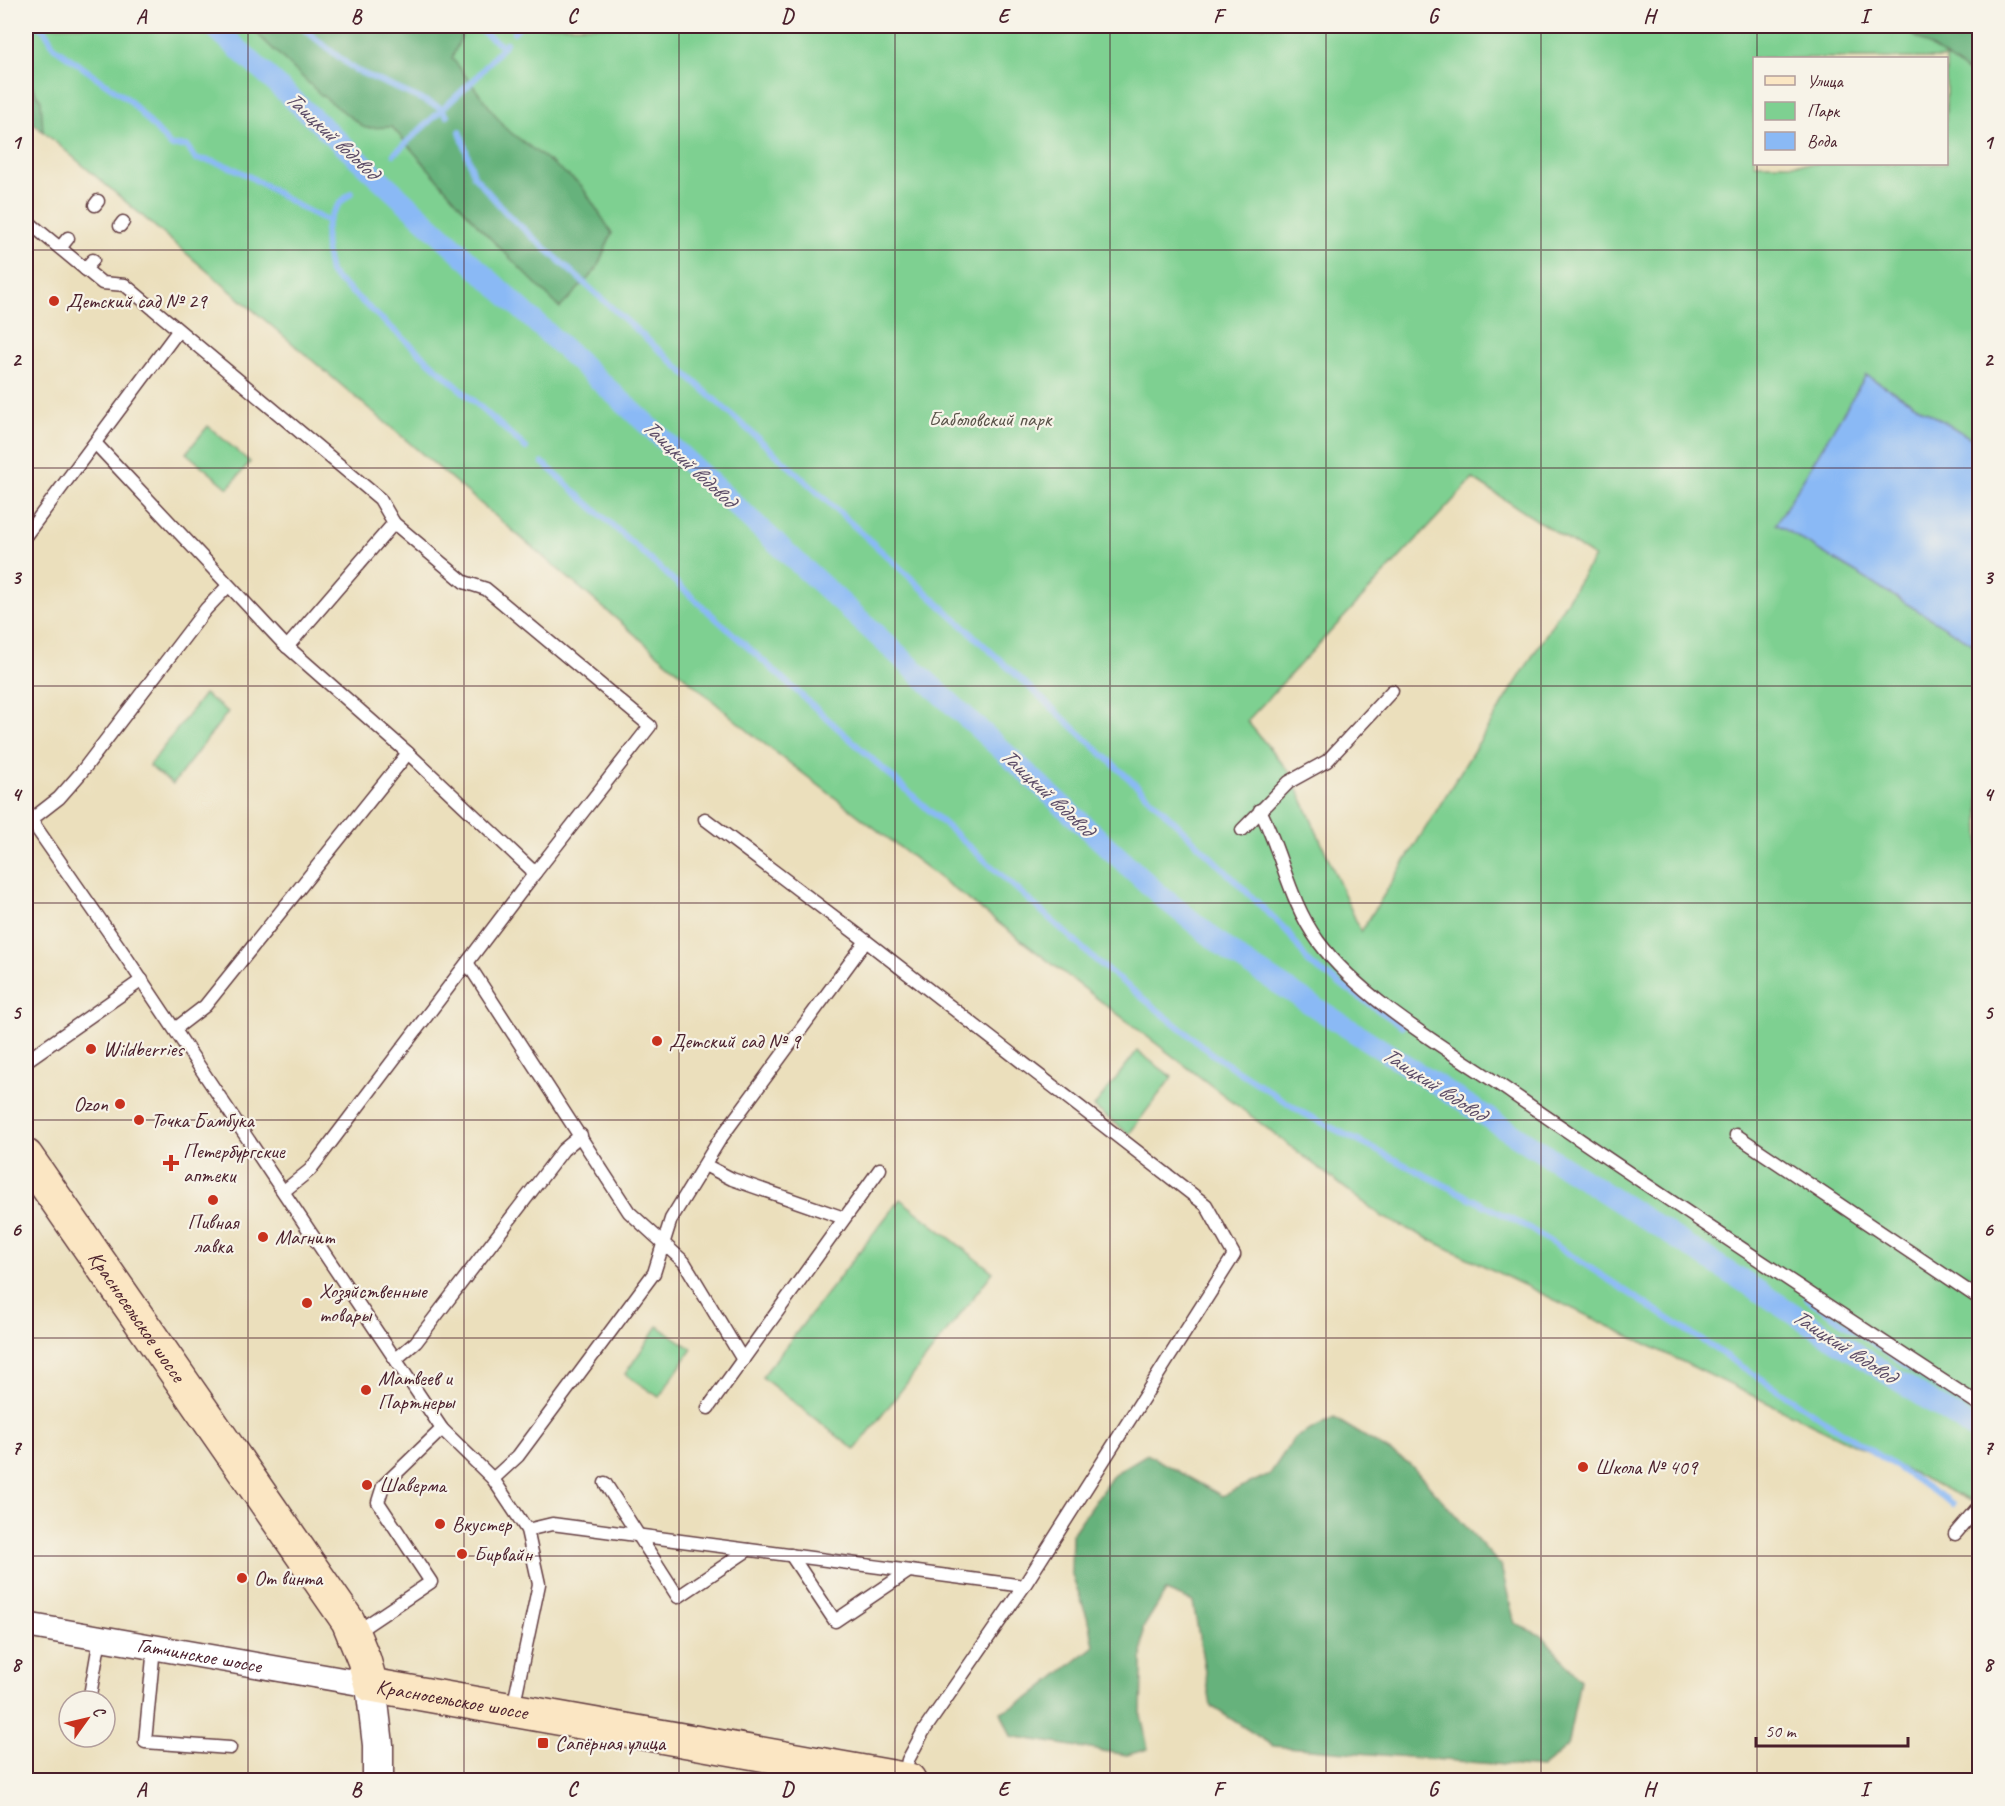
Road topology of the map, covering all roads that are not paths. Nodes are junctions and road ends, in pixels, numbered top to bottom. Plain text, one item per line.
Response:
1 (26, 220) edge
2 (178, 332) junction
3 (96, 444) junction
4 (394, 524) junction
5 (26, 535) edge
6 (228, 586) junction
7 (287, 647) junction
8 (1392, 691) dead end
9 (408, 753) junction
10 (1260, 810) junction
11 (29, 816) edge
12 (705, 819) dead end
13 (1242, 830) dead end
14 (535, 873) junction
15 (866, 941) junction
16 (468, 964) junction
17 (142, 980) junction
18 (175, 1029) junction
19 (26, 1061) edge
20 (581, 1135) junction
21 (1736, 1135) dead end
22 (26, 1156) edge
23 (705, 1165) junction
24 (880, 1169) dead end
25 (284, 1191) junction
26 (844, 1218) junction
27 (663, 1243) junction
28 (1980, 1299) edge
29 (396, 1359) junction
30 (743, 1360) junction
31 (1980, 1405) edge
32 (708, 1408) dead end
33 (442, 1429) junction
34 (493, 1479) junction
35 (605, 1483) dead end
36 (1980, 1505) edge
37 (527, 1530) junction
38 (1955, 1534) dead end
39 (638, 1535) junction
40 (748, 1550) junction
41 (791, 1555) junction
42 (909, 1571) junction
43 (1024, 1586) junction
44 (26, 1625) edge
45 (354, 1633) junction
46 (100, 1638) junction
47 (154, 1647) junction
48 (371, 1685) junction
49 (91, 1689) edge
50 (513, 1710) junction
51 (230, 1748) dead end
52 (378, 1780) edge
53 (907, 1780) edge

1 - 2 lane
2 - 3 lane
2 - 4 lane
3 - 5 lane
3 - 6 lane
4 - 7 lane
4 - 14 lane
6 - 7 lane
6 - 11 lane
7 - 9 lane
8 - 10 lane
9 - 14 lane
9 - 18 lane
10 - 13 lane
10 - 31 lane
11 - 17 lane
12 - 15 lane
14 - 16 lane
15 - 23 lane
15 - 43 lane
16 - 20 lane
16 - 25 lane
17 - 18 lane
17 - 19 lane
18 - 25 lane
20 - 27 lane
20 - 29 lane
21 - 28 lane
22 - 45 main road, Красносельское шоссе
23 - 26 lane
23 - 27 lane
24 - 26 lane
25 - 29 lane
26 - 30 lane
27 - 30 lane
27 - 34 lane
29 - 33 lane
30 - 32 lane
33 - 34 lane
33 - 45 lane
34 - 37 lane
35 - 39 lane
36 - 38 lane
37 - 39 lane
37 - 50 lane
39 - 40 lane
39 - 40 lane
40 - 41 lane
41 - 42 lane
41 - 42 lane
42 - 43 lane
43 - 53 lane
44 - 46 street, Гатчинское шоссе
45 - 48 main road, Красносельское шоссе
46 - 47 street, Гатчинское шоссе
46 - 49 lane
47 - 48 street, Гатчинское шоссе
47 - 51 lane
48 - 50 main road, Красносельское шоссе
48 - 52 street
50 - 53 main road, Красносельское шоссе

